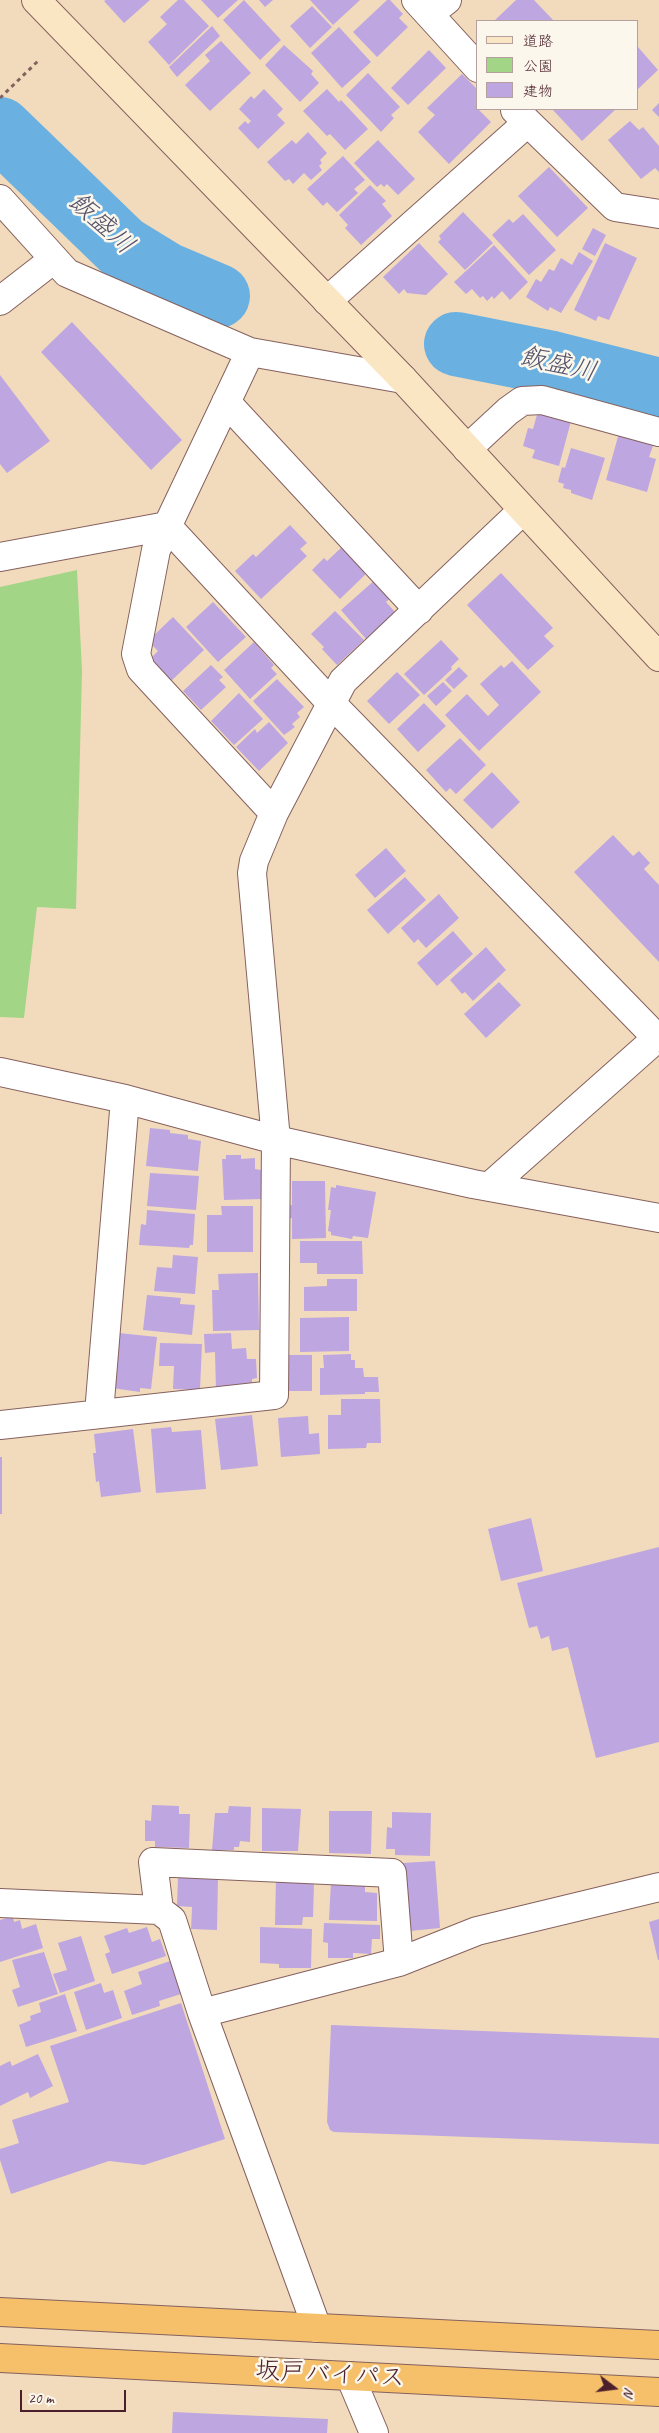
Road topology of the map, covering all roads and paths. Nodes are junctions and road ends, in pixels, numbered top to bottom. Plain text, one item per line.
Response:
1 (36, 0) edge
2 (431, 5) edge
3 (38, 61) dead end
4 (477, 67) edge
5 (0, 98) edge
6 (521, 116) edge
7 (0, 200) edge
8 (659, 214) edge
9 (54, 259) junction
10 (0, 301) edge
11 (327, 301) junction
12 (250, 352) junction
13 (403, 380) junction
14 (226, 402) junction
15 (659, 432) edge
16 (466, 449) junction
17 (522, 511) junction
18 (167, 526) junction
19 (0, 557) edge
20 (419, 610) junction
21 (657, 651) edge
22 (331, 703) junction
23 (274, 814) junction
24 (658, 1037) edge
25 (0, 1072) edge
26 (125, 1099) junction
27 (276, 1140) junction
28 (488, 1187) junction
29 (659, 1218) edge
30 (99, 1413) junction
31 (0, 1424) edge
32 (659, 1887) edge
33 (0, 1903) edge
34 (159, 1910) junction
35 (399, 1962) junction
36 (202, 2013) junction
37 (0, 2312) edge
38 (317, 2328) junction
39 (659, 2345) edge
40 (0, 2358) edge
41 (350, 2376) junction
42 (659, 2392) edge
43 (374, 2433) edge

1 - 11 street
2 - 4 street
3 - 5 path
6 - 8 street
6 - 11 street
7 - 9 street
9 - 10 street
9 - 12 street
11 - 13 street
12 - 13 street
12 - 14 street
13 - 16 street
14 - 18 street
14 - 20 street
15 - 16 street
16 - 17 street
17 - 20 street
17 - 21 street
18 - 19 street
18 - 22 street
18 - 23 street
20 - 22 street
22 - 23 street
22 - 24 street
23 - 27 street
24 - 28 street
25 - 26 street
26 - 27 street
26 - 30 street
27 - 28 street
27 - 30 street
28 - 29 street
30 - 31 street
32 - 35 street
33 - 34 street
34 - 35 street
34 - 36 street
35 - 36 street
36 - 38 street
37 - 38 highway, 坂戸バイパス
38 - 39 highway, 坂戸バイパス
40 - 41 highway, 坂戸バイパス
41 - 42 highway, 坂戸バイパス
41 - 43 street

